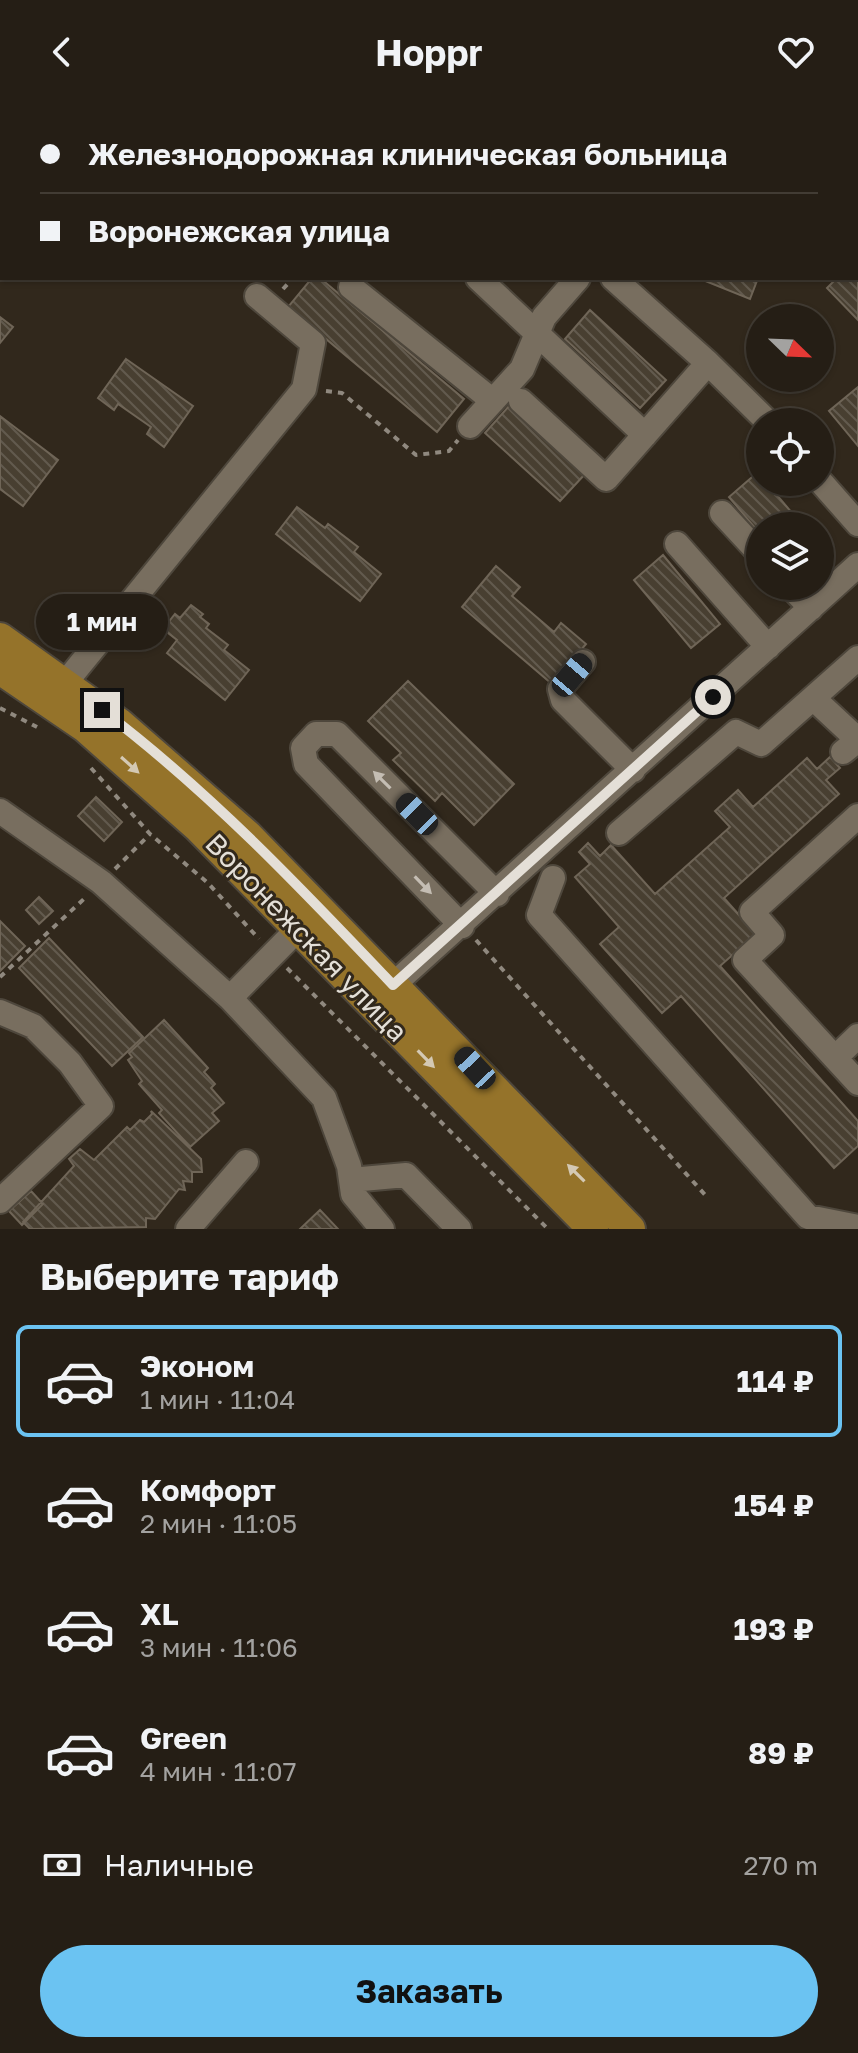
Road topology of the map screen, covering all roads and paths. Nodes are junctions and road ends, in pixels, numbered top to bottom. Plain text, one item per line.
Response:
1 (480, 280) edge
2 (576, 280) edge
3 (615, 280) edge
4 (351, 287) dead end
5 (257, 296) dead end
6 (539, 335) junction
7 (708, 363) junction
8 (304, 389) junction
9 (493, 401) junction
10 (521, 401) dead end
11 (754, 408) edge
12 (470, 426) joint
13 (645, 435) junction
14 (833, 496) edge
15 (722, 513) dead end
16 (858, 524) edge
17 (746, 539) edge
18 (677, 544) dead end
19 (858, 565) edge
20 (803, 600) edge
21 (811, 608) junction
22 (0, 638) edge
23 (768, 647) junction
24 (858, 658) edge
25 (583, 662) dead end
26 (0, 669) edge
27 (57, 692) junction
28 (813, 698) junction
29 (843, 752) dead end
30 (633, 770) junction
31 (0, 811) edge
32 (858, 816) edge
33 (619, 833) dead end
34 (150, 834) dead end
35 (553, 878) dead end
36 (101, 882) junction
37 (497, 894) junction
38 (462, 926) junction
39 (298, 929) junction
40 (0, 977) edge
41 (393, 985) junction
42 (230, 998) junction
43 (0, 1012) edge
44 (858, 1036) edge
45 (835, 1058) junction
46 (858, 1083) edge
47 (246, 1162) dead end
48 (351, 1180) junction
49 (707, 1197) dead end
50 (0, 1201) edge
51 (858, 1227) edge
52 (188, 1229) edge
53 (382, 1229) edge
54 (459, 1229) edge
55 (593, 1229) edge
56 (630, 1229) edge

1 - 6 street
2 - 6 street
3 - 7 street
4 - 9 street
5 - 8 street
6 - 9 street
6 - 13 street
7 - 11 street
7 - 13 street
8 - 12 path
8 - 27 street
9 - 12 street
10 - 13 street
14 - 16 street
15 - 17 street
18 - 23 street
19 - 21 street
20 - 21 street
21 - 23 street
22 - 27 main road, Воронежская улица
23 - 30 street
24 - 28 street
25 - 30 street
26 - 27 main road, Воронежская улица
27 -> 39 main road, Воронежская улица
27 - 41 main road, Воронежская улица
28 - 29 street
28 - 33 street
30 - 37 street
31 - 36 street
32 - 45 street
34 - 36 path
35 - 51 street
36 - 40 path
36 - 42 street
37 - 38 street
37 -> 38 street
38 - 41 street
38 - 49 path
39 - 42 street
39 -> 55 main road, Воронежская улица
56 -> 41 main road, Воронежская улица
42 - 48 street
43 - 50 street
44 - 45 street
45 - 46 street
47 - 52 street
48 - 53 street
48 - 54 street

